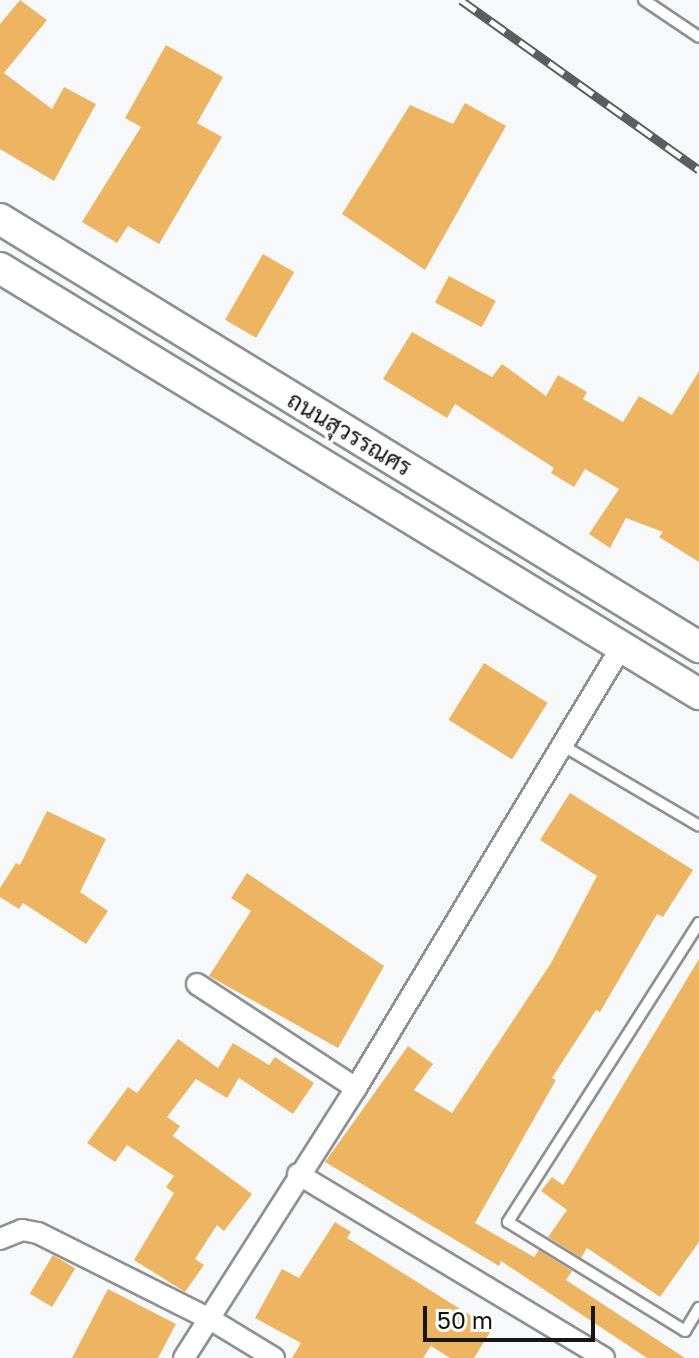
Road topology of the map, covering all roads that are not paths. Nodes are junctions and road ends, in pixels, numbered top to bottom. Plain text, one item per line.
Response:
1 (644, 0) edge
2 (699, 37) edge
3 (0, 219) edge
4 (0, 268) edge
5 (622, 646) junction
6 (699, 647) edge
7 (699, 694) edge
8 (560, 744) junction
9 (699, 826) edge
10 (699, 923) edge
11 (197, 984) dead end
12 (356, 1088) junction
13 (298, 1174) junction
14 (0, 1239) edge
15 (699, 1308) edge
16 (210, 1319) junction
17 (184, 1358) edge
18 (274, 1358) edge
19 (604, 1358) edge

1 - 2 lane
3 - 6 main road, ถนนสุวรรณศร
4 - 5 main road, ถนนสุวรรณศร
5 - 7 main road, ถนนสุวรรณศร
5 - 8 street
8 - 9 lane
8 - 12 street
10 - 15 lane
11 - 12 street
12 - 13 street
13 - 16 street
13 - 19 street
14 - 16 street
16 - 17 street
16 - 18 street

